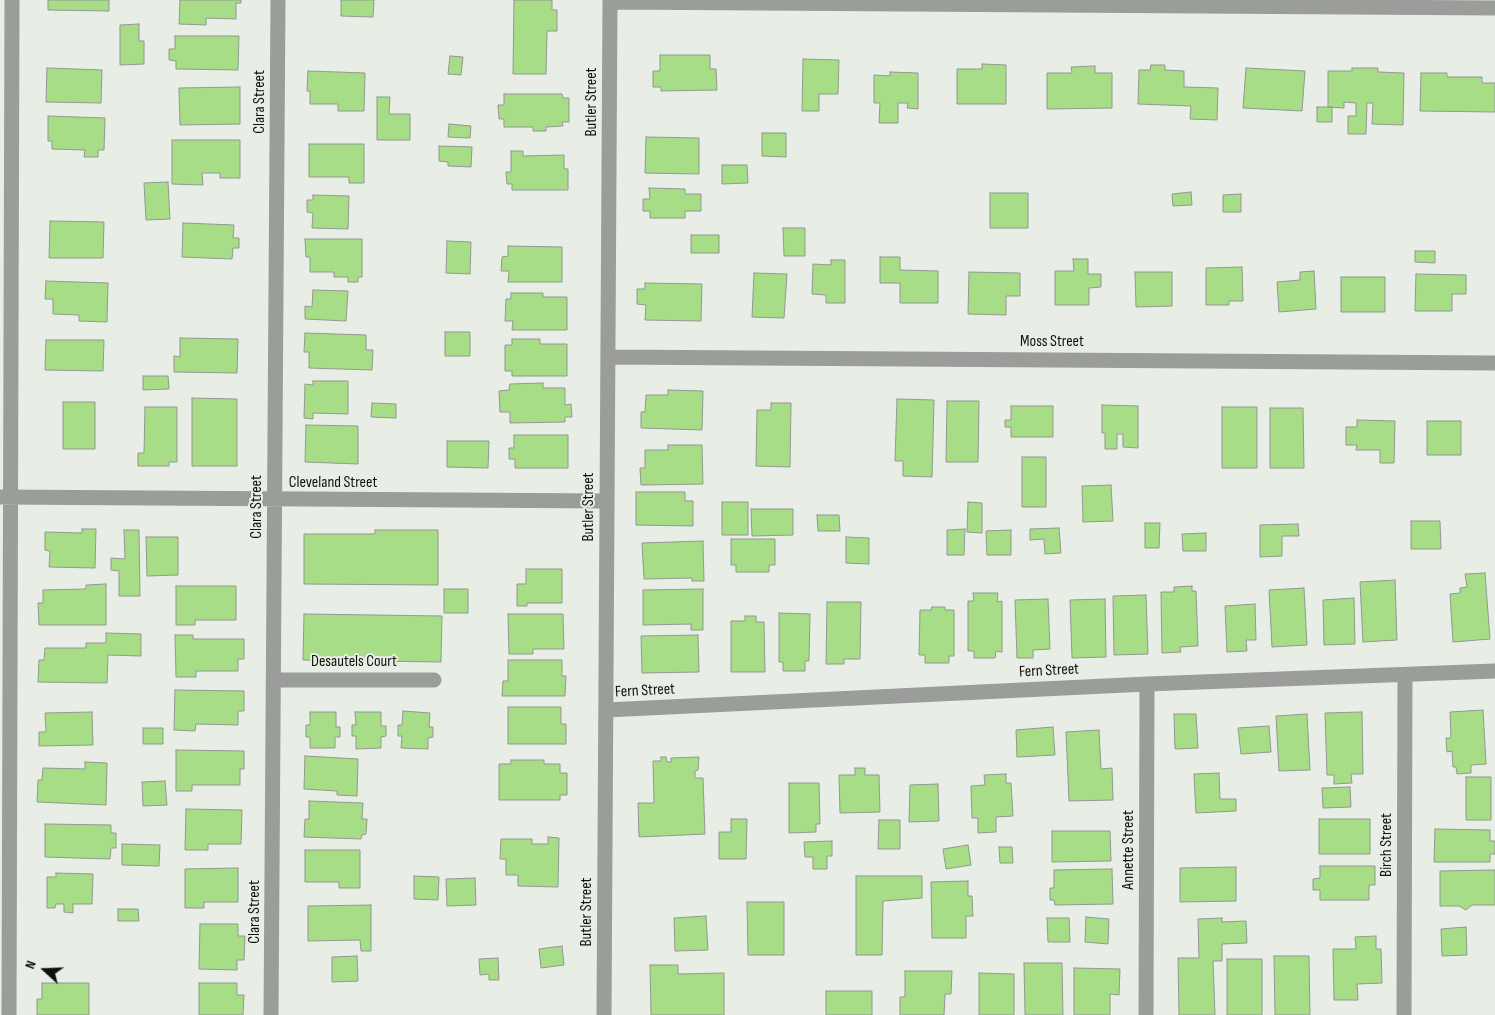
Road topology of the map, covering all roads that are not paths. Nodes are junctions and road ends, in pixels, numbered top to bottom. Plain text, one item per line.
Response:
1 (12, 0) edge
2 (278, 0) edge
3 (610, 1) edge
4 (1495, 8) edge
5 (608, 357) junction
6 (1495, 363) edge
7 (5, 497) edge
8 (275, 500) junction
9 (607, 501) junction
10 (1495, 671) edge
11 (1405, 676) junction
12 (274, 680) junction
13 (434, 680) dead end
14 (1147, 684) junction
15 (606, 710) junction
16 (9, 1015) edge
17 (272, 1015) edge
18 (604, 1015) edge
19 (1146, 1015) edge
20 (1404, 1015) edge

1 - 7 street
2 - 8 street, Clara Street
3 - 4 street
3 - 5 street, Butler Street
5 - 6 street, Moss Street
5 - 9 street, Butler Street
7 - 8 street, Cleveland Street
7 - 16 street
8 - 9 street, Cleveland Street
8 - 12 street, Clara Street
9 - 15 street, Butler Street
10 - 11 street, Fern Street
11 - 14 street, Fern Street
11 - 20 street, Birch Street
12 - 13 street, Desautels Court
12 - 17 street, Clara Street
14 - 15 street, Fern Street
14 - 19 street, Annette Street
15 - 18 street, Butler Street

